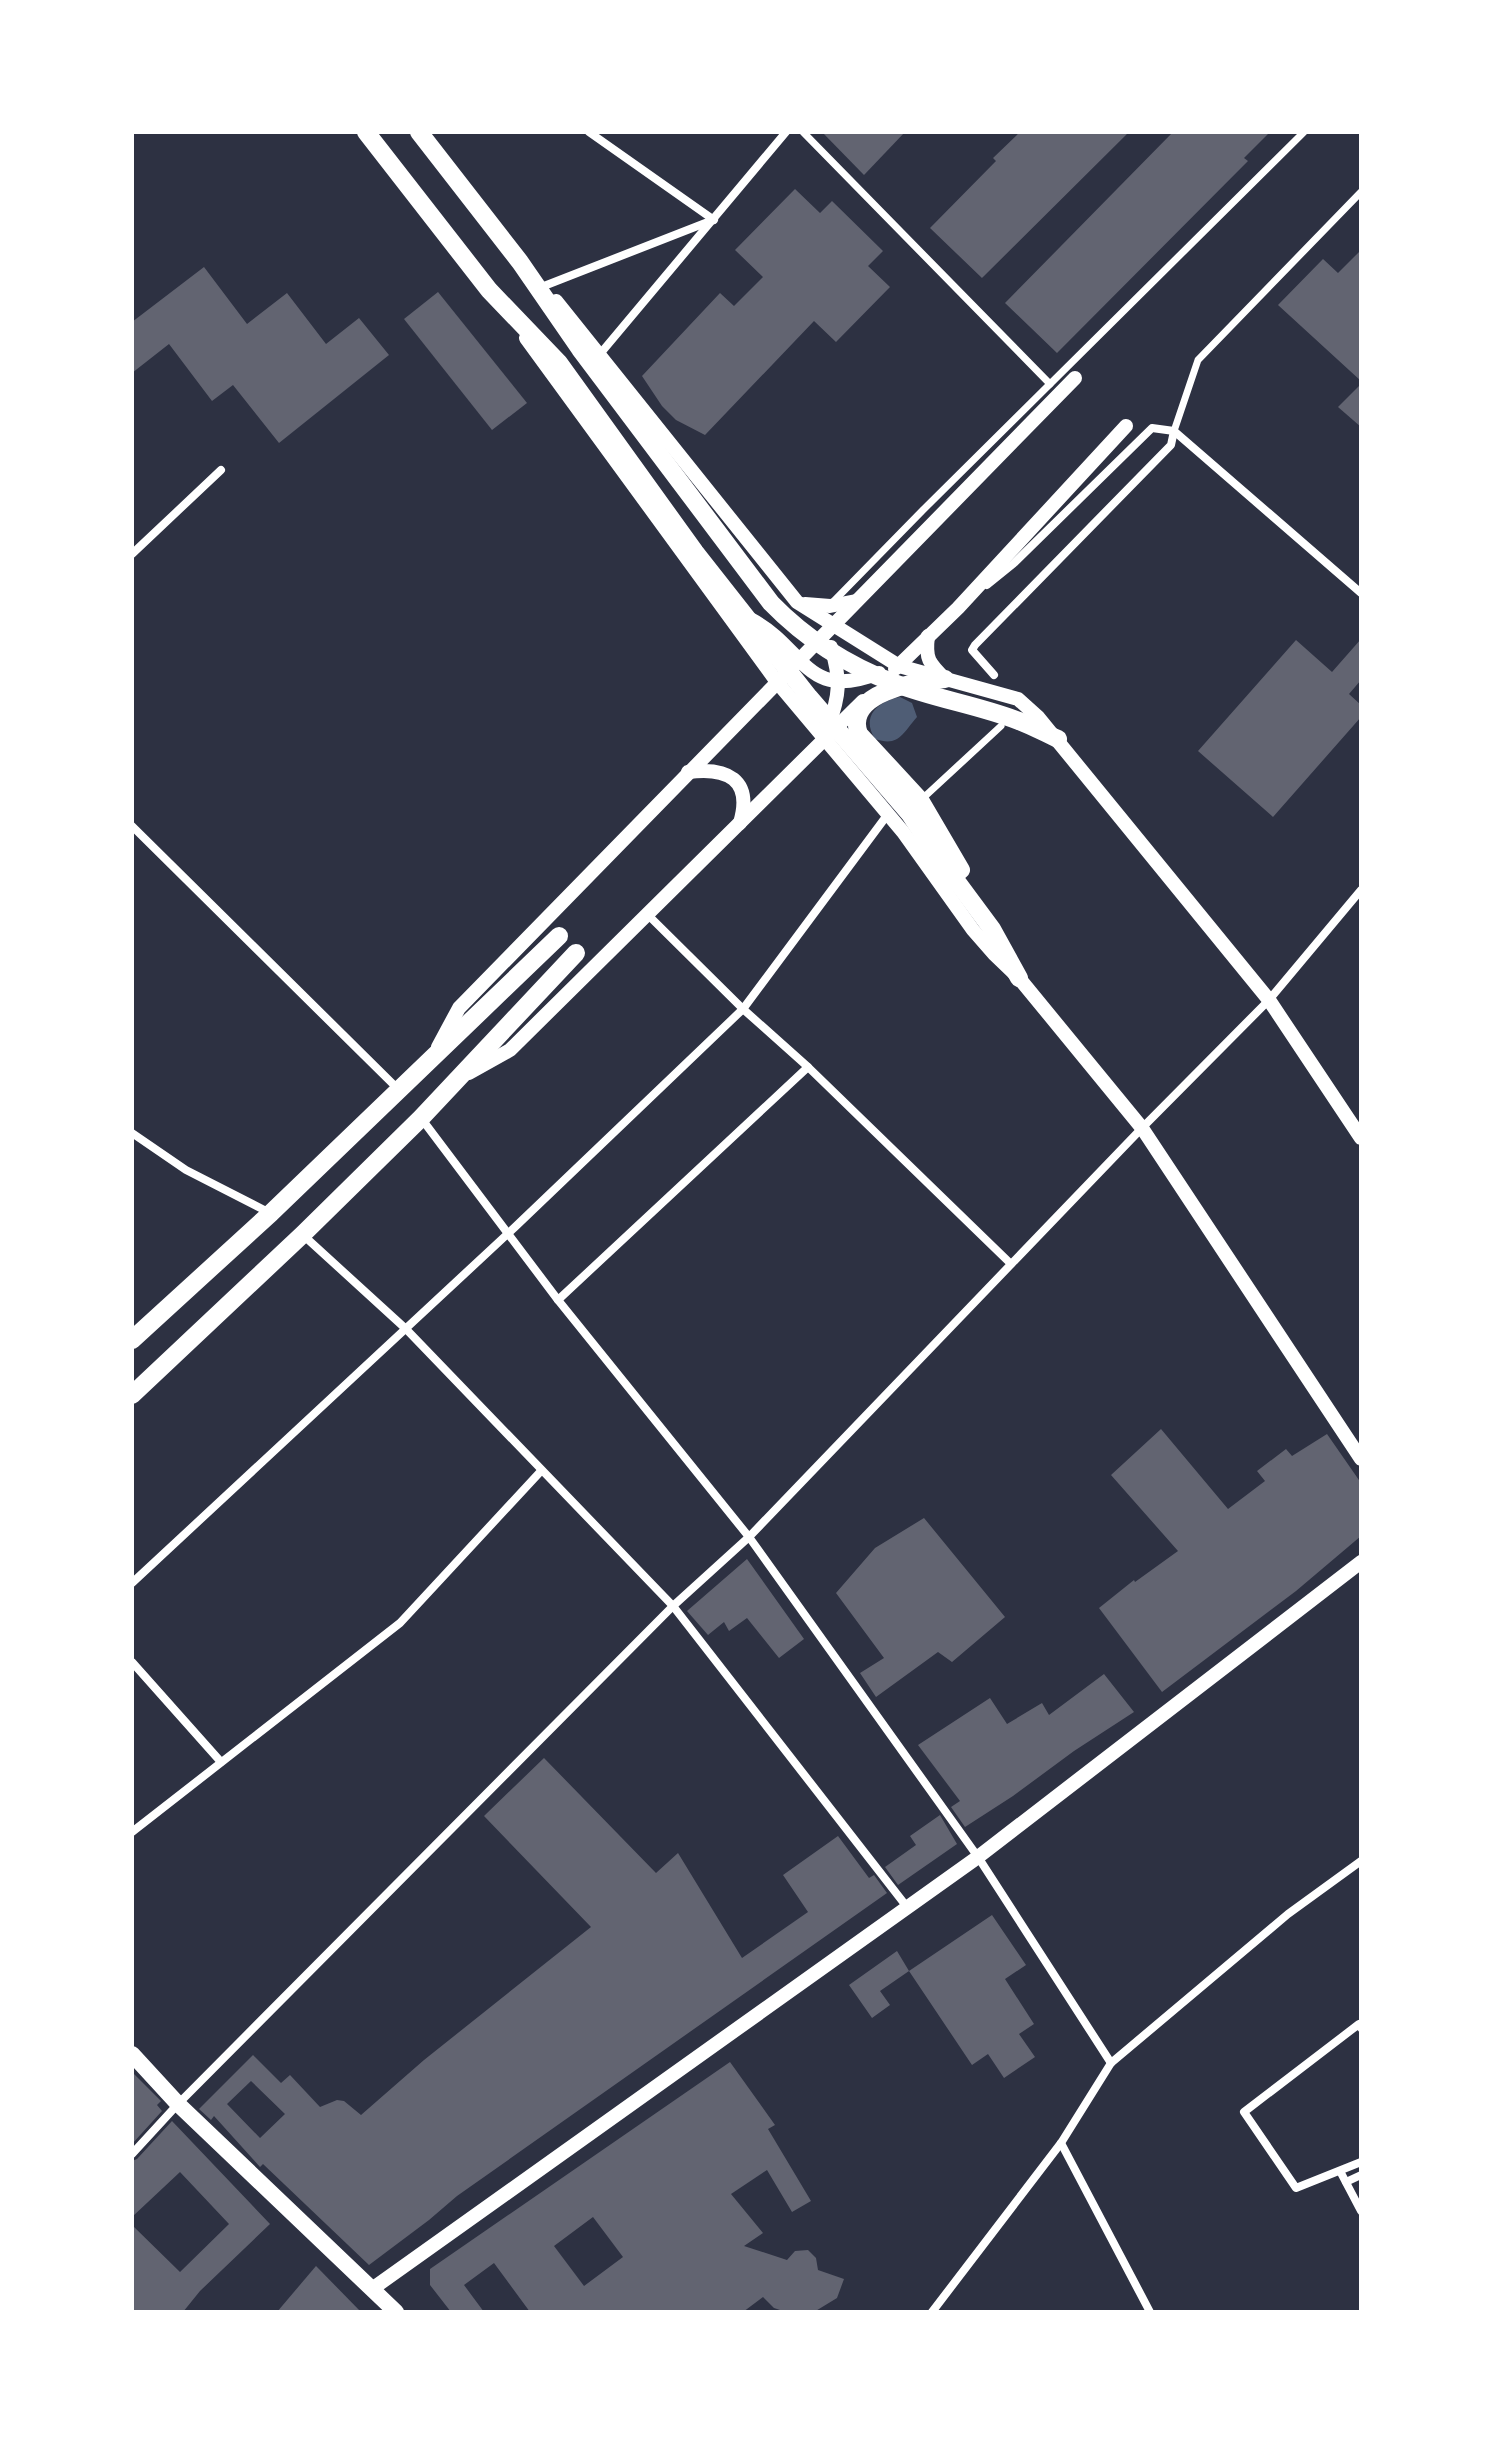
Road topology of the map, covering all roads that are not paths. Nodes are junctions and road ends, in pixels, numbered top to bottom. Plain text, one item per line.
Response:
1 (366, 132) edge
2 (419, 132) edge
3 (589, 132) edge
4 (786, 132) edge
5 (803, 132) edge
6 (1304, 132) edge
7 (1361, 192) edge
8 (714, 220) junction
9 (520, 262) junction
10 (544, 286) junction
11 (489, 290) junction
12 (600, 354) junction
13 (1075, 378) dead end
14 (1050, 384) junction
15 (1126, 426) dead end
16 (1174, 431) junction
17 (221, 470) dead end
18 (132, 554) edge
19 (1361, 593) edge
20 (714, 598) junction
21 (856, 600) junction
22 (797, 602) junction
23 (830, 606) junction
24 (958, 608) junction
25 (828, 629) junction
26 (928, 636) junction
27 (798, 659) junction
28 (899, 666) junction
29 (994, 675) dead end
30 (945, 679) junction
31 (777, 682) junction
32 (839, 683) junction
33 (1010, 723) junction
34 (824, 739) junction
35 (1058, 739) junction
36 (688, 772) junction
37 (920, 800) junction
38 (888, 814) junction
39 (739, 823) junction
40 (132, 826) edge
41 (1361, 890) edge
42 (646, 913) junction
43 (992, 929) junction
44 (559, 936) dead end
45 (576, 953) dead end
46 (1019, 978) junction
47 (1269, 1000) junction
48 (743, 1009) junction
49 (432, 1058) junction
50 (808, 1067) junction
51 (459, 1079) junction
52 (399, 1090) junction
53 (421, 1118) junction
54 (1142, 1128) junction
55 (132, 1133) edge
56 (1361, 1138) edge
57 (271, 1213) junction
58 (508, 1233) junction
59 (303, 1234) junction
60 (1011, 1264) junction
61 (558, 1300) junction
62 (406, 1329) junction
63 (132, 1340) edge
64 (132, 1395) edge
65 (1361, 1459) edge
66 (541, 1471) junction
67 (749, 1537) junction
68 (1361, 1562) edge
69 (132, 1583) edge
70 (673, 1606) junction
71 (132, 1662) edge
72 (221, 1762) junction
73 (132, 1832) edge
74 (978, 1857) junction
75 (1361, 1861) edge
76 (907, 1907) junction
77 (1361, 2028) edge
78 (132, 2054) edge
79 (1111, 2063) junction
80 (178, 2104) junction
81 (1061, 2143) junction
82 (132, 2154) edge
83 (1361, 2162) edge
84 (1340, 2171) junction
85 (1361, 2175) edge
86 (1346, 2182) junction
87 (1361, 2211) edge
88 (372, 2289) junction
89 (396, 2312) edge
90 (932, 2312) edge
91 (1150, 2312) edge

1 - 11 main road
2 - 9 main road
3 - 8 street
4 - 8 street
5 - 14 street
6 - 14 street
7 - 16 street
8 - 10 street
8 - 12 street
9 - 10 street
9 - 33 main road
10 - 12 street
11 - 20 street
11 - 43 main road
12 - 22 street
13 - 21 street
14 - 23 street
15 - 24 street
16 - 19 street
16 - 24 street
16 - 29 street
17 - 18 street
20 - 27 street
20 - 31 street
21 - 23 street
21 - 25 street
22 - 23 street
22 - 25 street
24 - 26 street
25 - 27 street
25 - 28 street
25 - 32 street
26 - 28 street
26 - 30 street
27 - 31 street
27 - 32 street
28 - 30 street
28 - 32 street
28 - 34 street
30 - 35 street
30 - 37 main road
31 - 34 street
31 - 36 street
32 - 34 street
33 - 35 main road
33 - 37 street
34 - 38 street
34 - 39 street
35 - 47 street
36 - 39 street
36 - 49 street
37 - 43 main road
38 - 46 street
38 - 48 street
39 - 42 street
40 - 52 street
41 - 47 street
42 - 48 street
42 - 51 street
43 - 46 main road
44 - 49 main road
45 - 51 main road
46 - 54 street
47 - 54 street
47 - 56 street
48 - 50 street
48 - 58 street
49 - 52 main road
50 - 60 street
50 - 61 street
51 - 53 main road
52 - 57 main road
53 - 58 street
53 - 59 main road
54 - 60 street
54 - 65 street
55 - 57 street
57 - 63 main road
58 - 61 street
58 - 62 street
59 - 62 street
59 - 64 main road
60 - 67 street
61 - 67 street
62 - 66 street
62 - 69 street
66 - 70 street
66 - 72 street
67 - 70 street
67 - 74 street
68 - 74 street
70 - 76 street
70 - 80 street
71 - 72 street
72 - 73 street
74 - 76 street
74 - 79 street
75 - 79 street
76 - 88 street
77 - 84 street
78 - 80 main road
79 - 81 street
80 - 82 street
80 - 88 main road
81 - 90 street
81 - 91 street
83 - 84 street
84 - 86 street
85 - 86 street
86 - 87 street
88 - 89 main road

